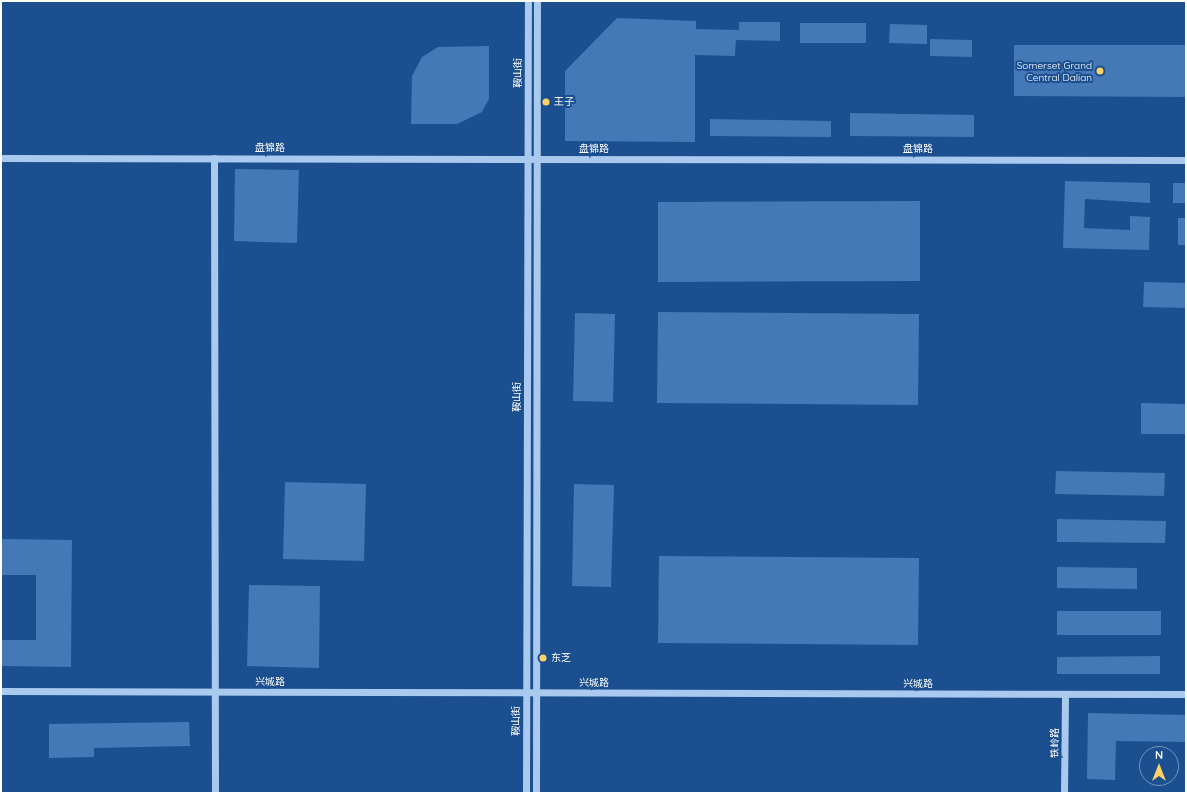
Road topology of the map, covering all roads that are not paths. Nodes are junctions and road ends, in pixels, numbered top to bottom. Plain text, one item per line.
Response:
1 (528, 1) edge
2 (537, 1) edge
3 (1, 158) edge
4 (214, 158) junction
5 (527, 159) junction
6 (537, 159) junction
7 (1186, 160) edge
8 (1, 691) edge
9 (214, 692) junction
10 (526, 692) junction
11 (536, 693) junction
12 (1065, 694) junction
13 (1186, 694) edge
14 (214, 793) edge
15 (526, 793) edge
16 (536, 793) edge
17 (1064, 793) edge

1 - 5 street, 鞍山街
2 - 6 street, 鞍山街
3 - 4 street, 盘锦路
4 - 5 street, 盘锦路
4 - 9 street
5 - 6 street, 盘锦路
5 - 10 street, 鞍山街
6 - 7 street, 盘锦路
6 - 11 street, 鞍山街
8 - 9 street, 兴城路
9 - 10 street, 兴城路
9 - 14 street
10 - 11 street, 兴城路
10 - 15 street, 鞍山街
11 - 12 street, 兴城路
11 - 16 street, 鞍山街
12 - 13 street, 兴城路
12 - 17 street, 铁岭路

